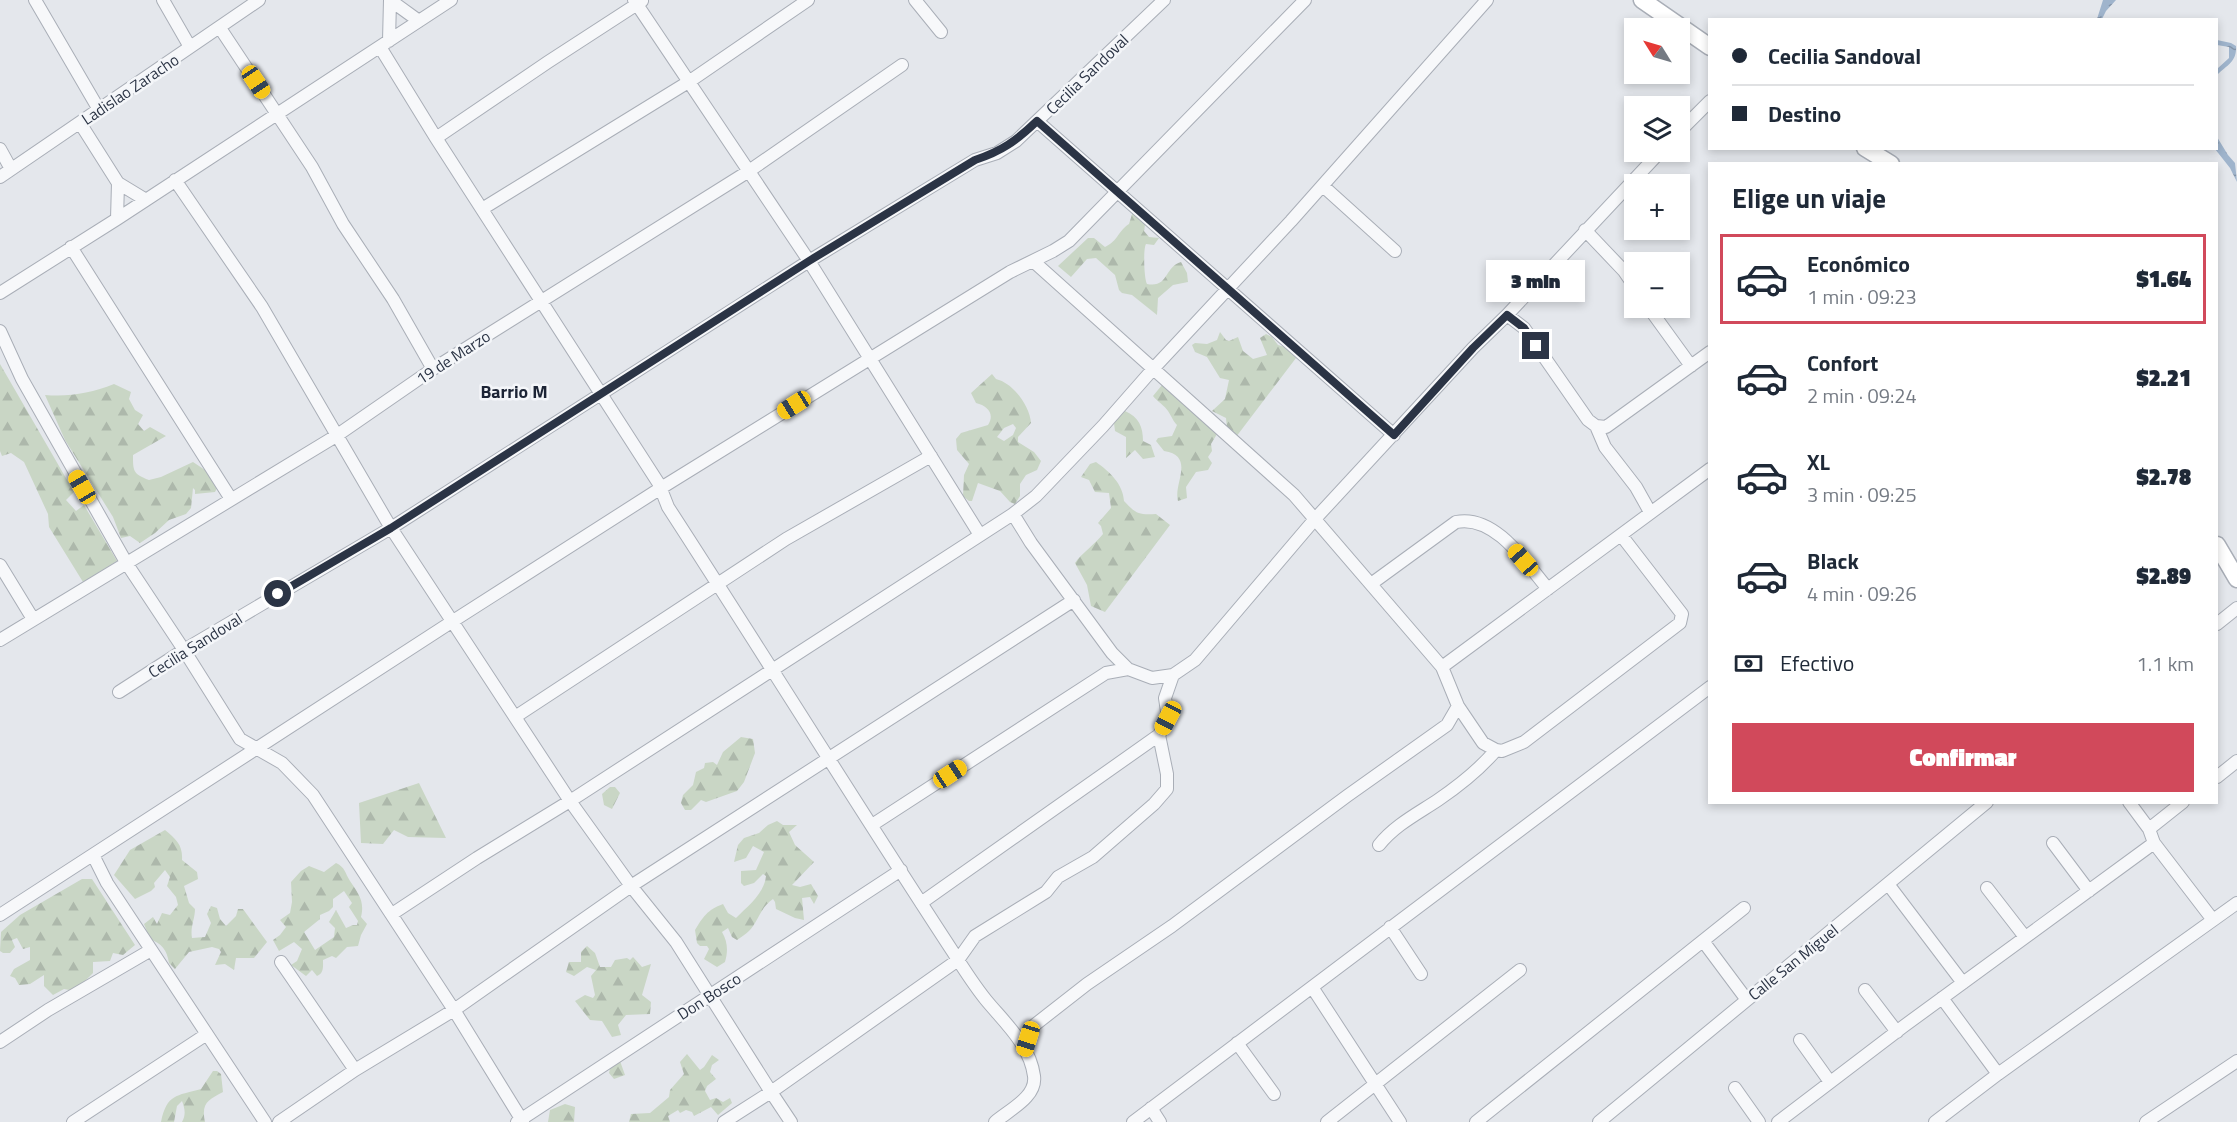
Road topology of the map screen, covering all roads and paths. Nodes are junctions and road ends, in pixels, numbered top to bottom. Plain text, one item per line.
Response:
1 (35, 0) edge
2 (163, 0) edge
3 (259, 0) edge
4 (390, 0) edge
5 (452, 0) edge
6 (808, 0) edge
7 (915, 0) edge
8 (1164, 0) edge
9 (1305, 0) edge
10 (1487, 0) edge
11 (1642, 0) edge
12 (638, 2) edge
13 (419, 21) junction
14 (220, 27) junction
15 (941, 32) dead end
16 (384, 44) junction
17 (1708, 46) edge
18 (190, 48) junction
19 (902, 65) dead end
20 (690, 81) junction
21 (1708, 103) edge
22 (98, 108) junction
23 (276, 114) junction
24 (1037, 121) junction
25 (1690, 121) edge
26 (80, 123) junction
27 (436, 138) junction
28 (0, 149) edge
29 (1868, 150) edge
30 (1650, 162) edge
31 (1888, 162) edge
32 (11, 169) junction
33 (749, 171) junction
34 (0, 177) edge
35 (175, 180) junction
36 (118, 183) junction
37 (1323, 186) junction
38 (1117, 192) junction
39 (146, 200) junction
40 (482, 209) junction
41 (117, 219) junction
42 (1585, 230) junction
43 (71, 248) junction
44 (1395, 251) dead end
45 (809, 261) junction
46 (1033, 261) junction
47 (1624, 271) edge
48 (1226, 289) junction
49 (0, 293) edge
50 (542, 301) junction
51 (1507, 315) junction
52 (1656, 318) edge
53 (0, 331) edge
54 (1708, 354) edge
55 (870, 358) junction
56 (1692, 366) junction
57 (433, 369) junction
58 (1153, 369) junction
59 (602, 395) junction
60 (1596, 426) junction
61 (1394, 435) junction
62 (336, 436) junction
63 (931, 456) junction
64 (1708, 469) edge
65 (660, 488) junction
66 (231, 499) junction
67 (1650, 512) junction
68 (1013, 514) junction
69 (1315, 519) junction
70 (391, 528) junction
71 (980, 535) junction
72 (1621, 535) junction
73 (2218, 547) edge
74 (127, 564) junction
75 (0, 565) edge
76 (2237, 579) edge
77 (717, 583) junction
78 (1371, 584) junction
79 (1548, 589) junction
80 (1074, 600) junction
81 (2237, 608) edge
82 (33, 620) junction
83 (453, 621) junction
84 (2218, 623) edge
85 (0, 640) edge
86 (184, 650) junction
87 (1442, 667) junction
88 (773, 669) junction
89 (1128, 669) junction
90 (1173, 675) junction
91 (1708, 688) edge
92 (119, 692) dead end
93 (1458, 706) junction
94 (515, 717) junction
95 (1468, 723) junction
96 (1447, 725) junction
97 (1159, 735) junction
98 (256, 749) junction
99 (1496, 750) junction
100 (828, 757) junction
101 (2237, 761) edge
102 (2218, 776) edge
103 (570, 801) junction
104 (1985, 804) edge
105 (2130, 804) edge
106 (2180, 804) edge
107 (872, 825) junction
108 (2149, 829) junction
109 (2053, 843) dead end
110 (2154, 843) junction
111 (1379, 845) dead end
112 (93, 855) junction
113 (901, 870) junction
114 (1888, 884) junction
115 (631, 886) junction
116 (1987, 888) dead end
117 (2089, 891) junction
118 (921, 903) junction
119 (2237, 903) edge
120 (1744, 908) dead end
121 (392, 914) junction
122 (0, 915) edge
123 (2213, 920) junction
124 (1390, 927) junction
125 (2025, 937) junction
126 (1703, 941) junction
127 (151, 950) junction
128 (958, 960) junction
129 (281, 962) dead end
130 (1520, 970) dead end
131 (1420, 974) dead end
132 (1963, 983) junction
133 (1312, 987) junction
134 (1865, 990) dead end
135 (710, 994) junction
136 (1942, 998) junction
137 (1747, 1000) junction
138 (454, 1010) junction
139 (1006, 1022) junction
140 (1032, 1027) junction
141 (1897, 1032) junction
142 (207, 1034) junction
143 (1800, 1040) dead end
144 (0, 1042) edge
145 (1237, 1043) junction
146 (1025, 1050) junction
147 (2237, 1061) edge
148 (355, 1070) junction
149 (1998, 1074) junction
150 (1830, 1082) junction
151 (1375, 1085) junction
152 (1735, 1088) dead end
153 (771, 1092) junction
154 (1274, 1094) dead end
155 (1150, 1108) junction
156 (520, 1121) edge
157 (1480, 1121) edge
158 (73, 1122) edge
159 (265, 1122) edge
160 (279, 1122) edge
161 (724, 1122) edge
162 (790, 1122) edge
163 (995, 1122) edge
164 (1133, 1122) edge
165 (1160, 1122) edge
166 (1327, 1122) edge
167 (1400, 1122) edge
168 (1599, 1122) edge
169 (1759, 1122) edge
170 (1778, 1122) edge
171 (1935, 1122) edge
172 (2146, 1122) edge

1 - 22 street
2 - 18 street
3 - 14 street, Ladislao Zaracho
4 - 13 street
4 - 16 street
5 - 13 street
6 - 20 street
7 - 15 street
8 - 24 street, Cecilia Sandoval
9 - 38 street
10 - 37 street
11 - 17 main road
12 - 20 street
12 - 27 street
13 - 16 street
14 - 18 street, Ladislao Zaracho
14 - 23 street
16 - 23 street
16 - 27 street
18 - 22 street, Ladislao Zaracho
19 - 33 street, 19 de Marzo
20 - 33 street
20 - 40 street
21 - 25 street
22 - 26 street, Ladislao Zaracho
23 - 35 street
23 - 57 street
24 - 38 street
24 - 45 street, Cecilia Sandoval
26 - 32 street, Ladislao Zaracho
26 - 36 street
27 - 40 street
28 - 32 street
29 - 31 main road
30 - 42 street
32 - 34 street, Ladislao Zaracho
33 - 45 street
33 - 50 street, 19 de Marzo
35 - 39 street
35 - 62 street
36 - 39 street
36 - 41 street
37 - 44 street
37 - 48 street
38 - 46 street
38 - 48 street
39 - 41 street
40 - 50 street
41 - 43 street
42 - 47 street
42 - 51 street
43 - 49 street
43 - 66 street
45 - 55 street
45 - 59 street, Cecilia Sandoval
46 - 55 street
46 - 58 street
48 - 58 street
48 - 61 street
50 - 57 street, 19 de Marzo
50 - 59 street
51 - 60 street
51 - 61 street
52 - 56 street
53 - 74 street
54 - 56 street
55 - 63 street
55 - 65 street
56 - 60 street
57 - 62 street, 19 de Marzo
58 - 68 street
58 - 69 street
59 - 65 street
59 - 70 street, Cecilia Sandoval
60 - 67 street
61 - 69 street
62 - 66 street, 19 de Marzo
62 - 70 street
63 - 71 street
63 - 77 street
64 - 67 street
65 - 77 street
65 - 83 street
66 - 74 street, 19 de Marzo
67 - 72 street
68 - 71 street
68 - 80 street
69 - 78 street
69 - 90 street
70 - 83 street
70 - 86 street, Cecilia Sandoval
71 - 88 street
72 - 79 street
72 - 99 street
73 - 76 main road
74 - 82 street, 19 de Marzo
74 - 86 street
75 - 82 street
77 - 88 street
77 - 94 street
78 - 79 street
78 - 87 street
79 - 87 street
80 - 89 street
80 - 100 street
81 - 84 street
82 - 85 street, 19 de Marzo
83 - 94 street
83 - 98 street
86 - 92 street, Cecilia Sandoval
86 - 98 street
87 - 93 street
88 - 100 street
88 - 103 street
89 - 90 street
89 - 107 street
90 - 97 street
91 - 124 street
93 - 95 street
93 - 96 street
94 - 103 street
95 - 96 street
95 - 99 street
96 - 140 street
97 - 118 street
97 - 128 street
98 - 112 street
98 - 121 street
99 - 111 street
100 - 107 street
100 - 115 street
101 - 102 street
103 - 115 street
103 - 121 street
104 - 114 street, Calle San Miguel
105 - 108 street
106 - 108 street
107 - 113 street
108 - 110 street
109 - 117 street
110 - 117 street
110 - 123 street
112 - 122 street
112 - 127 street
113 - 118 street
113 - 135 street, Don Bosco
114 - 132 street
114 - 137 street, Calle San Miguel
115 - 135 street
115 - 138 street
116 - 125 street
117 - 125 street
118 - 128 street
119 - 123 street
120 - 126 street
121 - 138 street
123 - 149 street
124 - 131 street
124 - 133 street
125 - 132 street
126 - 137 street
126 - 157 street
127 - 142 street
127 - 144 street
128 - 139 street
128 - 153 street
129 - 148 street
130 - 151 street
132 - 136 street
133 - 145 street
133 - 151 street
134 - 141 street
135 - 153 street
135 - 156 street, Don Bosco
136 - 141 street
136 - 149 street
137 - 168 street, Calle San Miguel
138 - 148 street
138 - 156 street
139 - 140 street
139 - 146 street
140 - 146 street
141 - 150 street
142 - 158 street
142 - 159 street
143 - 150 street
145 - 154 street
145 - 155 street
146 - 163 street
147 - 172 street
148 - 160 street
149 - 171 street
150 - 170 street
151 - 166 street
151 - 167 street
152 - 169 street
153 - 161 street
153 - 162 street
155 - 164 street
155 - 165 street

